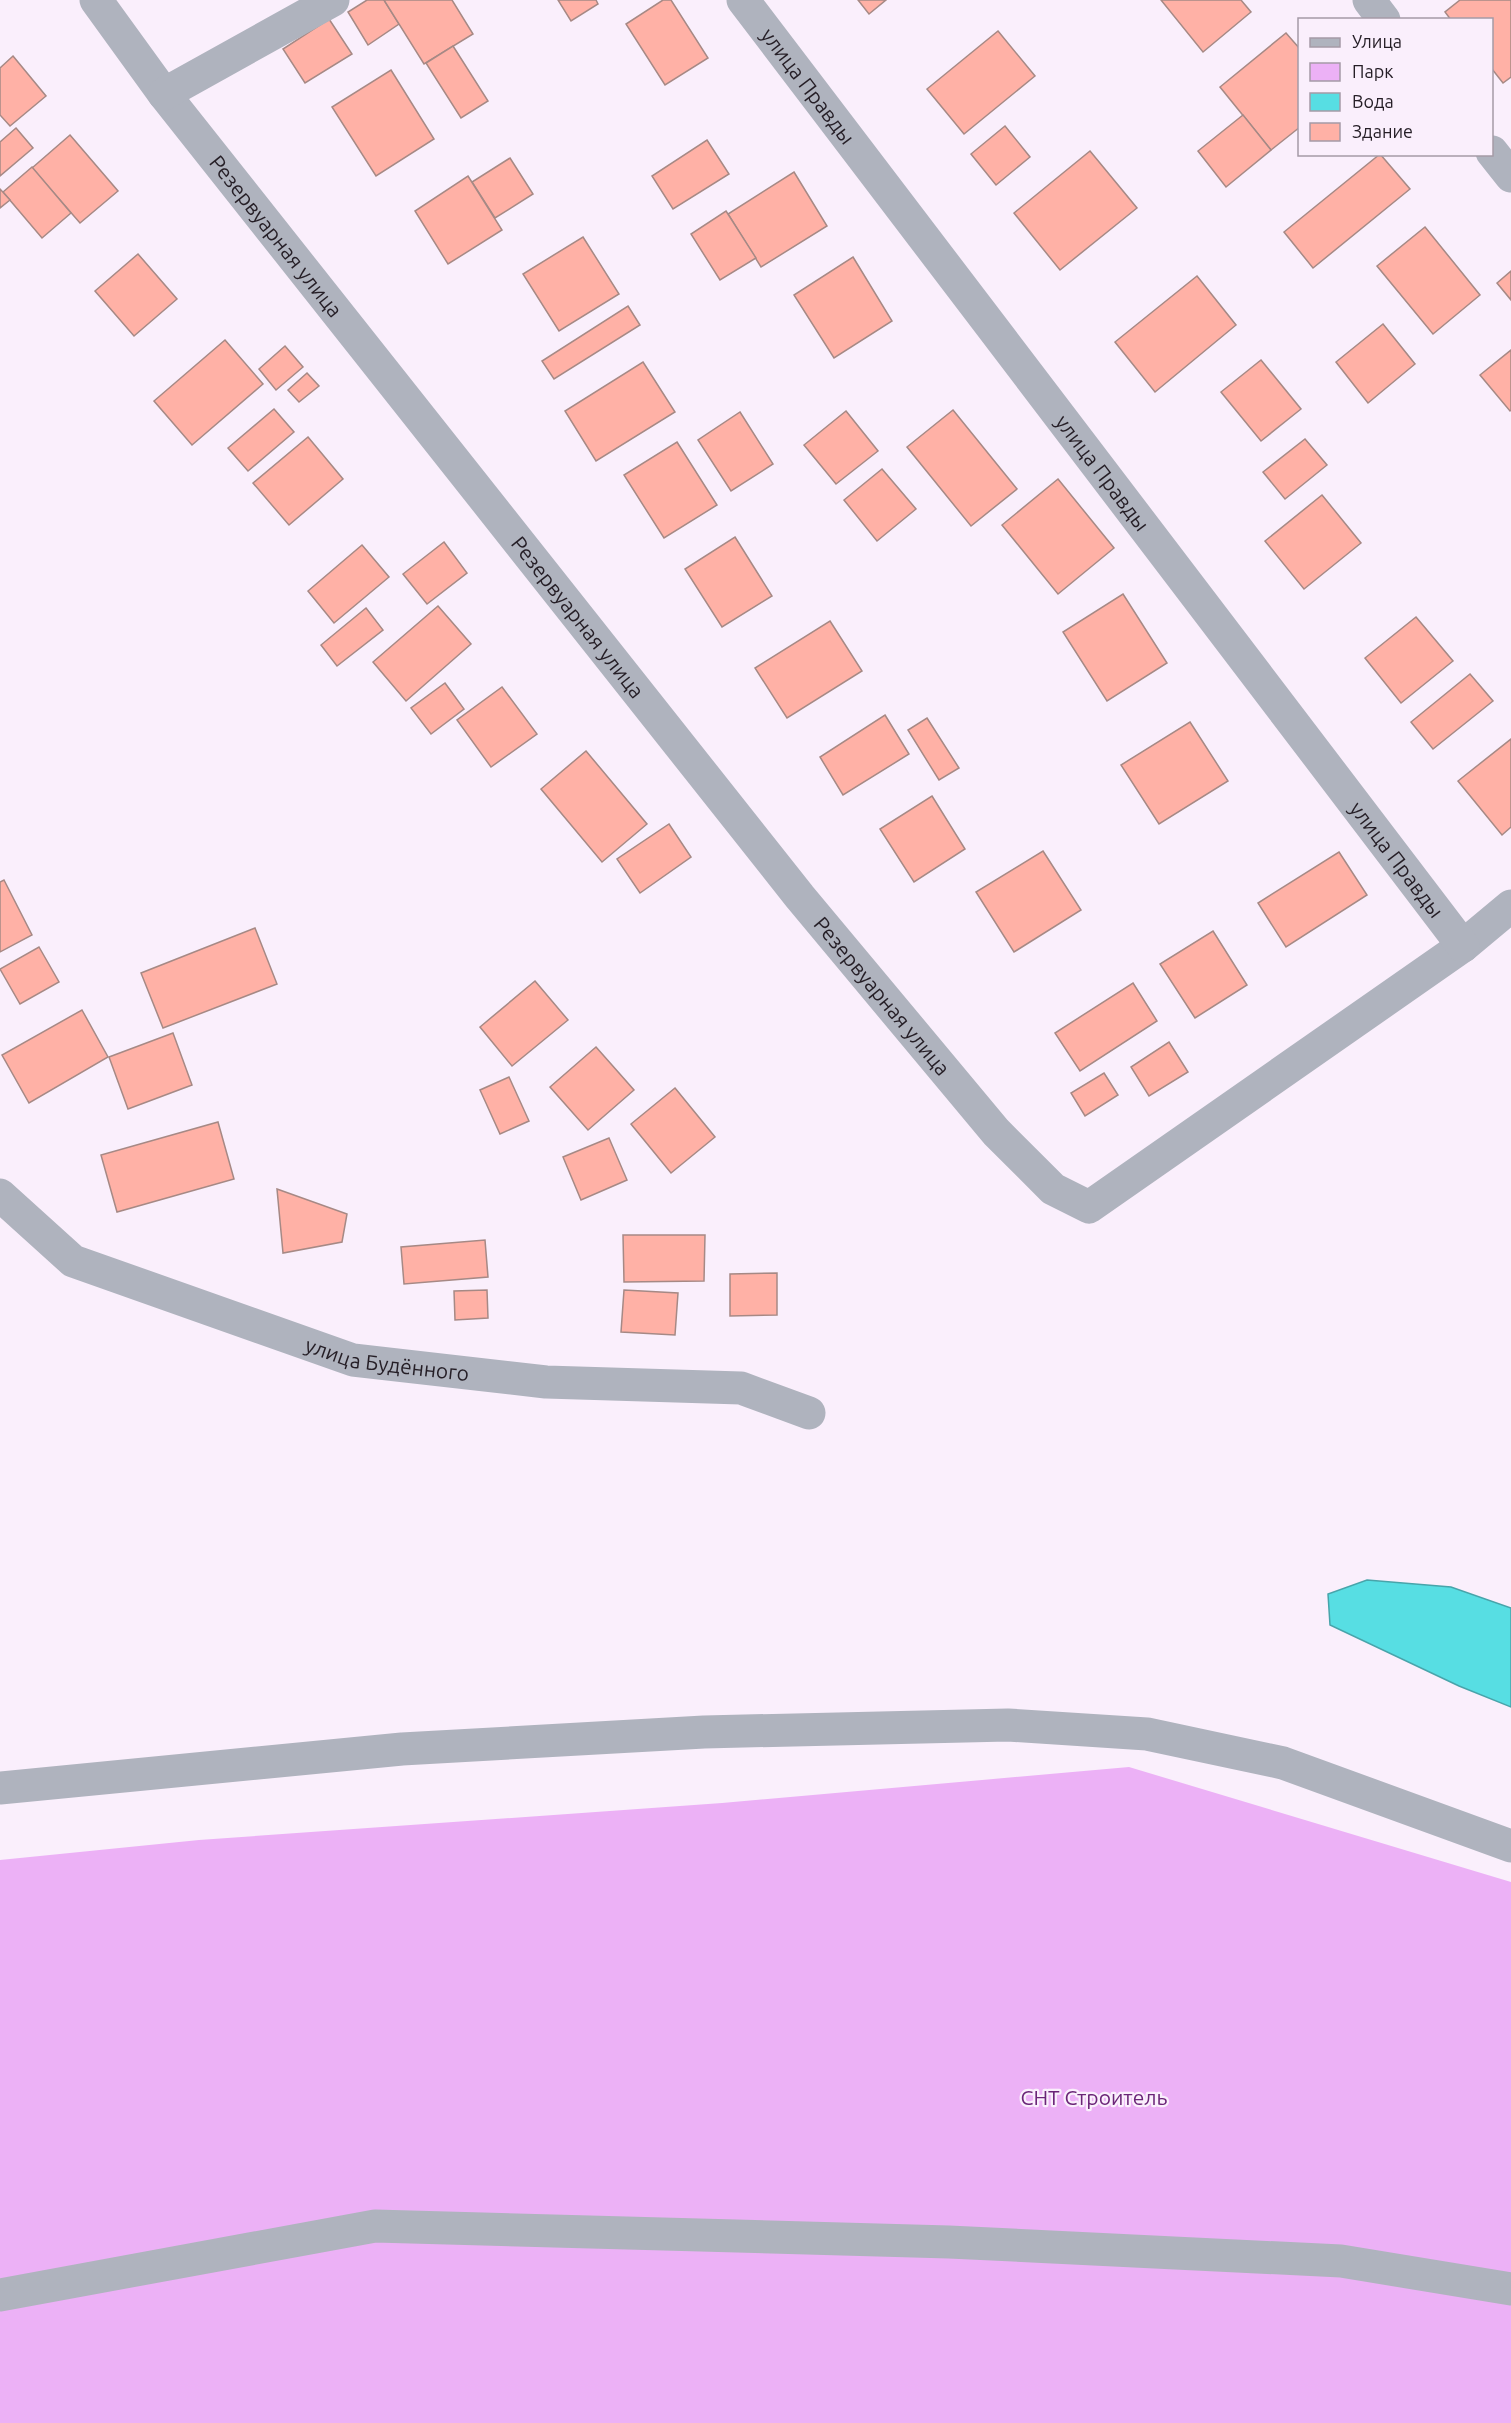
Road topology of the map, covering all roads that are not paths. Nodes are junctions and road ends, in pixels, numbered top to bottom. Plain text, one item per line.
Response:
1 (96, 0) edge
2 (333, 0) edge
3 (743, 0) edge
4 (1369, 0) edge
5 (1382, 18) edge
6 (164, 94) junction
7 (1493, 154) edge
8 (1511, 176) edge
9 (1511, 906) edge
10 (1462, 946) junction
11 (0, 1195) edge
12 (809, 1413) dead end
13 (0, 1788) edge
14 (1511, 1846) edge
15 (1511, 2289) edge
16 (0, 2295) edge

1 - 6 street, Резервуарная улица
2 - 6 street
3 - 10 street, улица Правды
4 - 5 street
6 - 10 street, Резервуарная улица
7 - 8 street
9 - 10 street
11 - 12 street, улица Будённого
13 - 14 street
15 - 16 street

